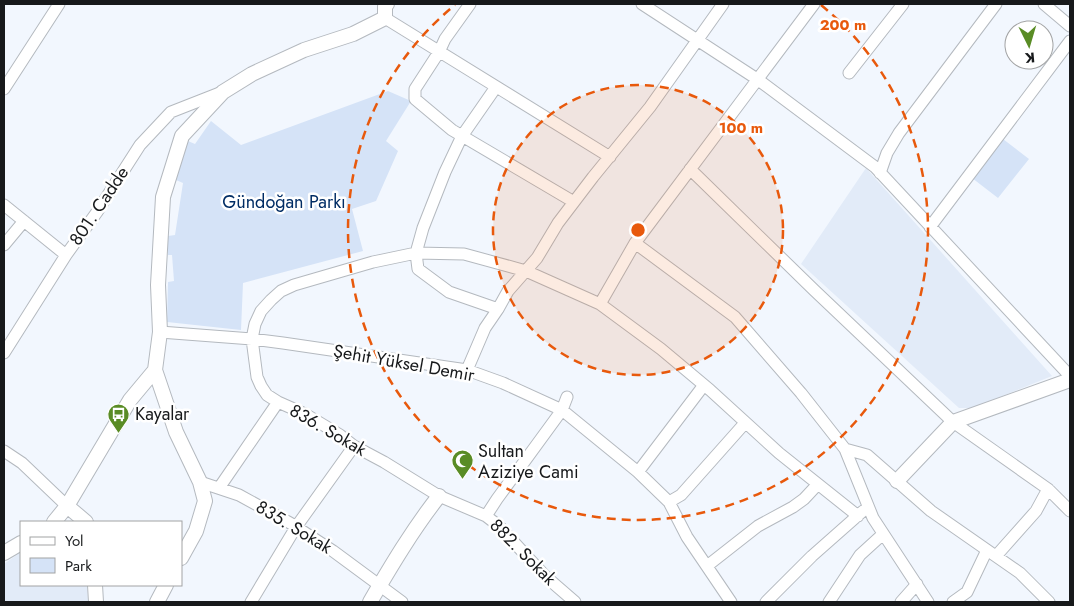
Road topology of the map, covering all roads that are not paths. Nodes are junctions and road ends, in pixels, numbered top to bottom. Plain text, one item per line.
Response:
1 (59, 4) edge
2 (470, 4) edge
3 (642, 4) edge
4 (723, 4) edge
5 (814, 4) edge
6 (903, 4) edge
7 (996, 4) edge
8 (1044, 4) edge
9 (385, 8) edge
10 (1070, 26) edge
11 (696, 40) junction
12 (1070, 41) edge
13 (439, 52) junction
14 (849, 73) dead end
15 (757, 80) junction
16 (496, 86) junction
17 (4, 89) edge
18 (223, 92) junction
19 (462, 136) junction
20 (610, 157) junction
21 (690, 169) junction
22 (880, 172) junction
23 (574, 202) junction
24 (4, 204) edge
25 (24, 221) junction
26 (930, 227) junction
27 (635, 243) junction
28 (4, 245) edge
29 (416, 253) junction
30 (66, 255) junction
31 (526, 271) junction
32 (600, 304) junction
33 (498, 309) junction
34 (160, 332) junction
35 (252, 339) junction
36 (4, 353) edge
37 (156, 370) junction
38 (467, 370) junction
39 (1070, 376) edge
40 (1070, 380) edge
41 (704, 385) junction
42 (567, 397) dead end
43 (278, 402) junction
44 (562, 410) junction
45 (952, 422) junction
46 (746, 423) junction
47 (354, 446) junction
48 (845, 450) junction
49 (4, 451) edge
50 (638, 472) junction
51 (897, 481) junction
52 (200, 482) junction
53 (818, 484) junction
54 (220, 488) junction
55 (1048, 489) junction
56 (439, 496) junction
57 (669, 502) junction
58 (67, 506) junction
59 (868, 507) junction
60 (1070, 511) edge
61 (486, 516) junction
62 (858, 516) junction
63 (55, 521) edge
64 (85, 521) edge
65 (296, 527) junction
66 (883, 534) junction
67 (20, 543) edge
68 (4, 553) edge
69 (992, 553) junction
70 (182, 556) edge
71 (707, 566) junction
72 (916, 584) junction
73 (95, 586) edge
74 (165, 586) edge
75 (380, 586) junction
76 (96, 602) edge
77 (157, 602) edge
78 (252, 602) edge
79 (370, 602) edge
80 (402, 602) edge
81 (574, 602) edge
82 (732, 602) edge
83 (766, 602) edge
84 (829, 602) edge
85 (902, 602) edge
86 (928, 602) edge
87 (953, 602) edge
88 (1049, 602) edge

1 - 17 street
2 - 13 street
3 - 11 street
4 - 11 street
5 - 15 street
6 - 14 street
7 - 22 street
8 - 10 street
9 - 13 street
9 - 18 street
11 - 15 street
11 - 20 street
12 - 26 street
13 - 16 street
13 - 19 street
15 - 21 street
15 - 22 street
16 - 19 street
16 - 20 street
18 - 30 street, 801. Cadde
18 - 34 street
19 - 23 street
19 - 29 street
20 - 23 street
21 - 27 street
21 - 45 street
22 - 26 street
23 - 31 street
24 - 25 street
25 - 28 street
25 - 30 street
26 - 39 street
27 - 32 street
27 - 48 street
29 - 31 street
29 - 33 street
29 - 35 street
30 - 36 street, 801. Cadde
31 - 32 street
31 - 33 street
32 - 41 street
33 - 38 street
34 - 35 street, Şehit Yüksel Demir
34 - 37 street
35 - 38 street, Şehit Yüksel Demir
35 - 43 street, 836. Sokak
37 - 52 street
37 - 58 street
38 - 44 street, Şehit Yüksel Demir
40 - 45 street
41 - 46 street
41 - 50 street
42 - 44 street
43 - 47 street, 836. Sokak
43 - 54 street
44 - 50 street, Şehit Yüksel Demir
44 - 61 street
45 - 51 street
45 - 55 street
46 - 53 street
46 - 57 street
47 - 56 street, 836. Sokak
47 - 65 street
48 - 51 street
48 - 59 street
49 - 58 street
50 - 57 street, Şehit Yüksel Demir
51 - 69 street
52 - 54 street, 835. Sokak
52 - 70 street
53 - 62 street
53 - 71 street
54 - 65 street, 835. Sokak
55 - 60 street
55 - 69 street
56 - 61 street, 882. Sokak
56 - 75 street
57 - 71 street, Şehit Yüksel Demir
58 - 63 street
58 - 64 street
59 - 62 street
59 - 66 street
61 - 81 street, 882. Sokak
62 - 83 street
65 - 75 street, 835. Sokak
65 - 78 street
66 - 72 street
66 - 84 street
67 - 68 street
69 - 87 street
69 - 88 street
71 - 82 street, Şehit Yüksel Demir
72 - 85 street
72 - 86 street
73 - 76 street
74 - 77 street
75 - 79 street
75 - 80 street, 835. Sokak

